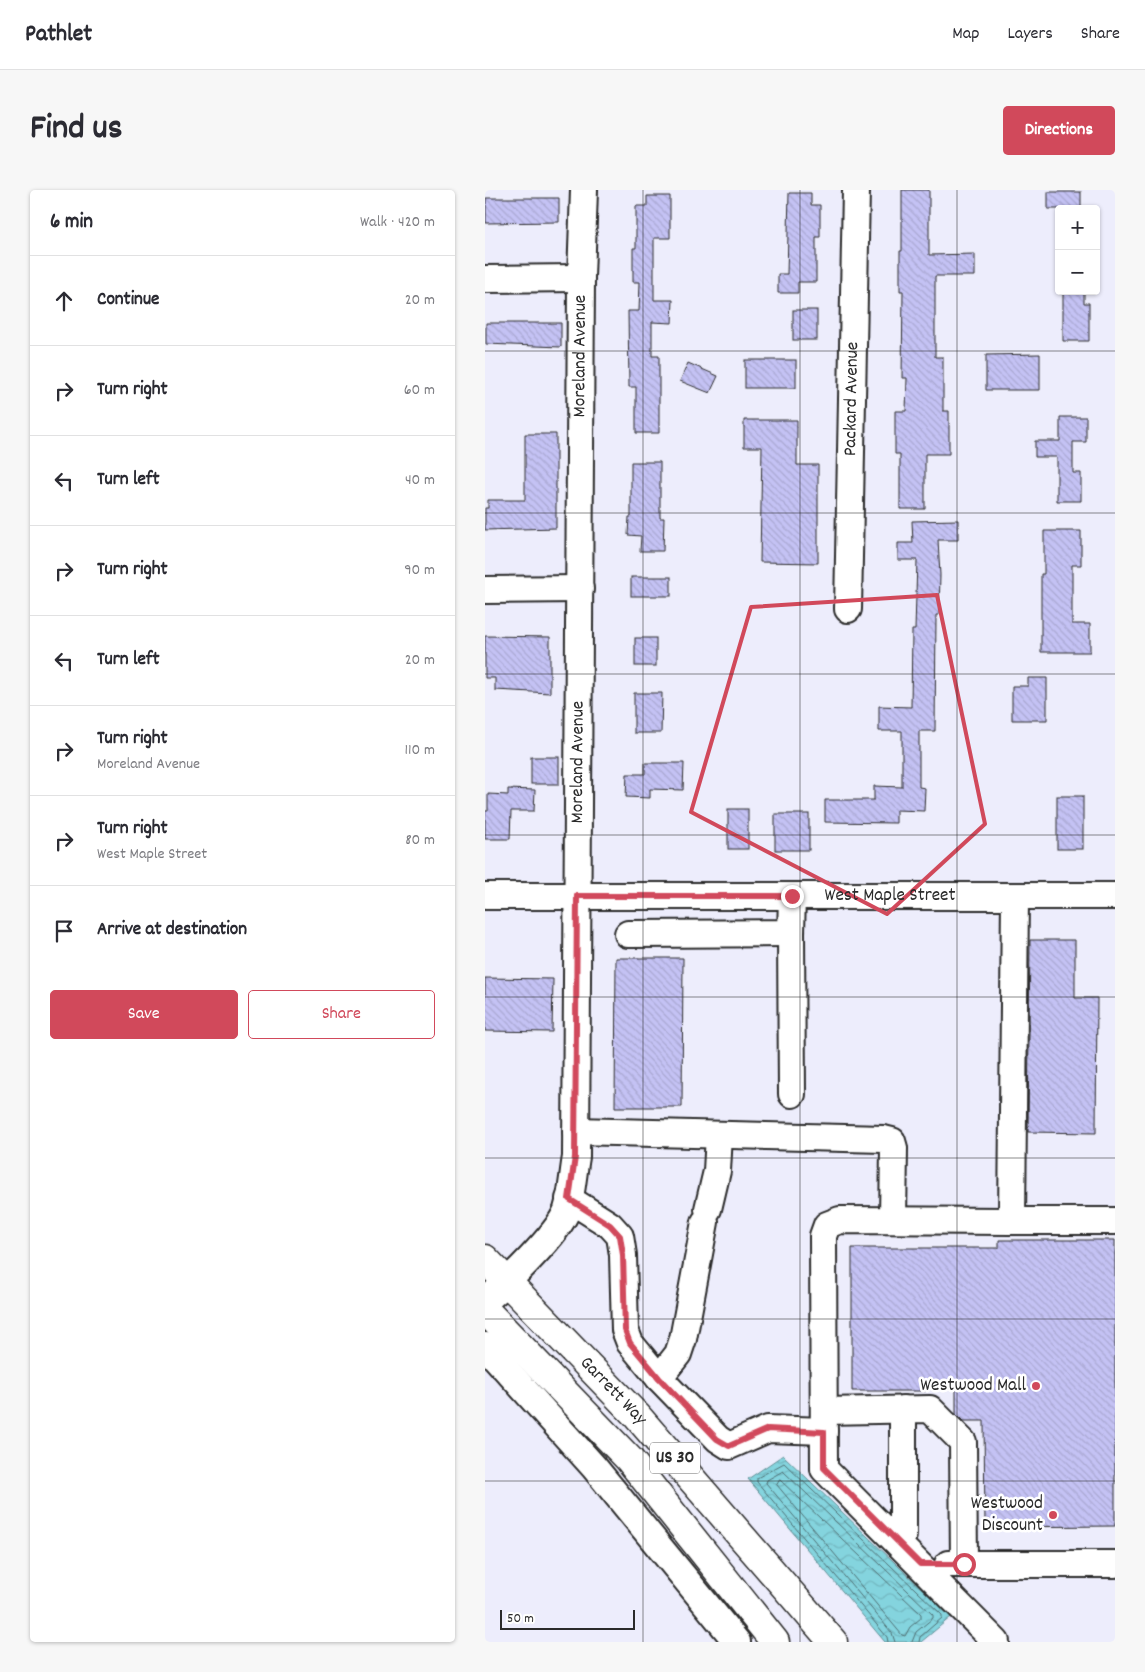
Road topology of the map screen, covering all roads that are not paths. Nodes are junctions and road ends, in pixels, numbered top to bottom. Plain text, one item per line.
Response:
1 (584, 190) edge
2 (856, 190) edge
3 (581, 278) junction
4 (485, 279) edge
5 (580, 589) junction
6 (485, 590) edge
7 (848, 609) dead end
8 (485, 896) edge
9 (577, 896) junction
10 (792, 896) junction
11 (1015, 896) junction
12 (1115, 896) edge
13 (791, 933) junction
14 (628, 934) dead end
15 (792, 1094) dead end
16 (576, 1131) junction
17 (719, 1135) junction
18 (569, 1199) junction
19 (893, 1220) junction
20 (1012, 1221) junction
21 (1115, 1221) edge
22 (485, 1260) edge
23 (508, 1283) junction
24 (485, 1301) edge
25 (485, 1310) edge
26 (485, 1346) edge
27 (659, 1378) junction
28 (903, 1409) junction
29 (824, 1421) junction
30 (896, 1540) junction
31 (920, 1564) junction
32 (964, 1564) junction
33 (1115, 1564) edge
34 (737, 1642) edge
35 (775, 1642) edge
36 (833, 1642) edge
37 (996, 1642) edge

1 - 3 street, Moreland Avenue
2 - 7 street, Packard Avenue
3 - 4 street
3 - 5 street, Moreland Avenue
5 - 6 street
5 - 9 street, Moreland Avenue
8 - 9 street, West Maple Street
9 - 10 street, West Maple Street
9 - 16 street, Moreland Avenue
10 - 11 street, West Maple Street
10 - 13 street
11 - 12 street, West Maple Street
11 - 20 street
13 - 14 street
13 - 15 street
16 - 17 street
16 - 18 street, Moreland Avenue
17 - 19 street
17 - 27 street
18 - 23 street, Moreland Avenue
18 - 27 street
19 - 20 street
19 - 29 street
20 - 21 street
22 - 23 main road, Garrett Way / US 30
23 - 24 street, Moreland Avenue
23 - 36 main road, Garrett Way / US 30
25 - 35 main road, Garrett Way / US 30
26 - 34 street
27 - 29 street
28 - 29 street
28 - 30 street
28 - 32 street
29 - 30 street
30 - 31 street
31 - 32 street
31 - 37 street
32 - 33 street

